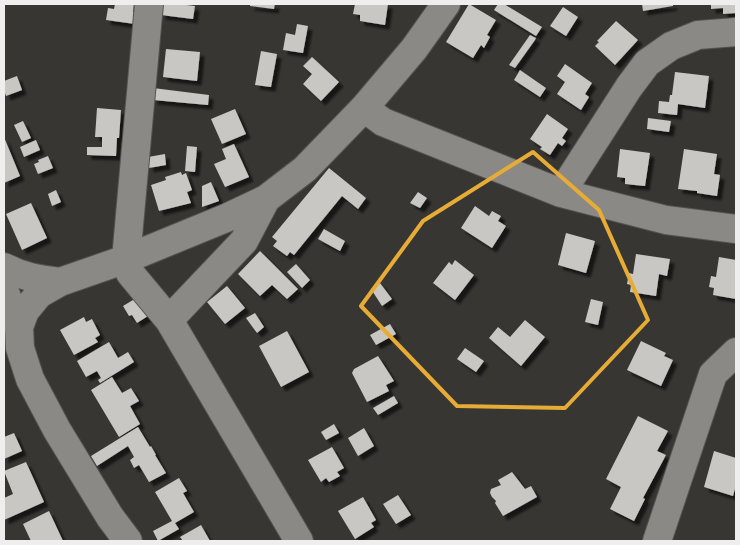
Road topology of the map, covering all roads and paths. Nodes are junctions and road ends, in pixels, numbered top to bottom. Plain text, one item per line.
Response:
1 (149, 4) edge
2 (446, 4) edge
3 (736, 32) edge
4 (364, 108) junction
5 (561, 193) junction
6 (266, 199) junction
7 (736, 229) edge
8 (126, 259) junction
9 (4, 267) edge
10 (60, 282) junction
11 (4, 290) edge
12 (169, 320) junction
13 (19, 327) junction
14 (736, 352) edge
15 (128, 541) edge
16 (299, 541) edge
17 (657, 541) edge

1 - 8 street
2 - 4 street
3 - 5 street
4 - 5 street
4 - 6 street
5 - 7 street
6 - 8 street
6 - 12 street
8 - 10 street
8 - 12 street
9 - 10 street
10 - 13 street
11 - 13 street
12 - 16 street
13 - 15 street
14 - 17 street

